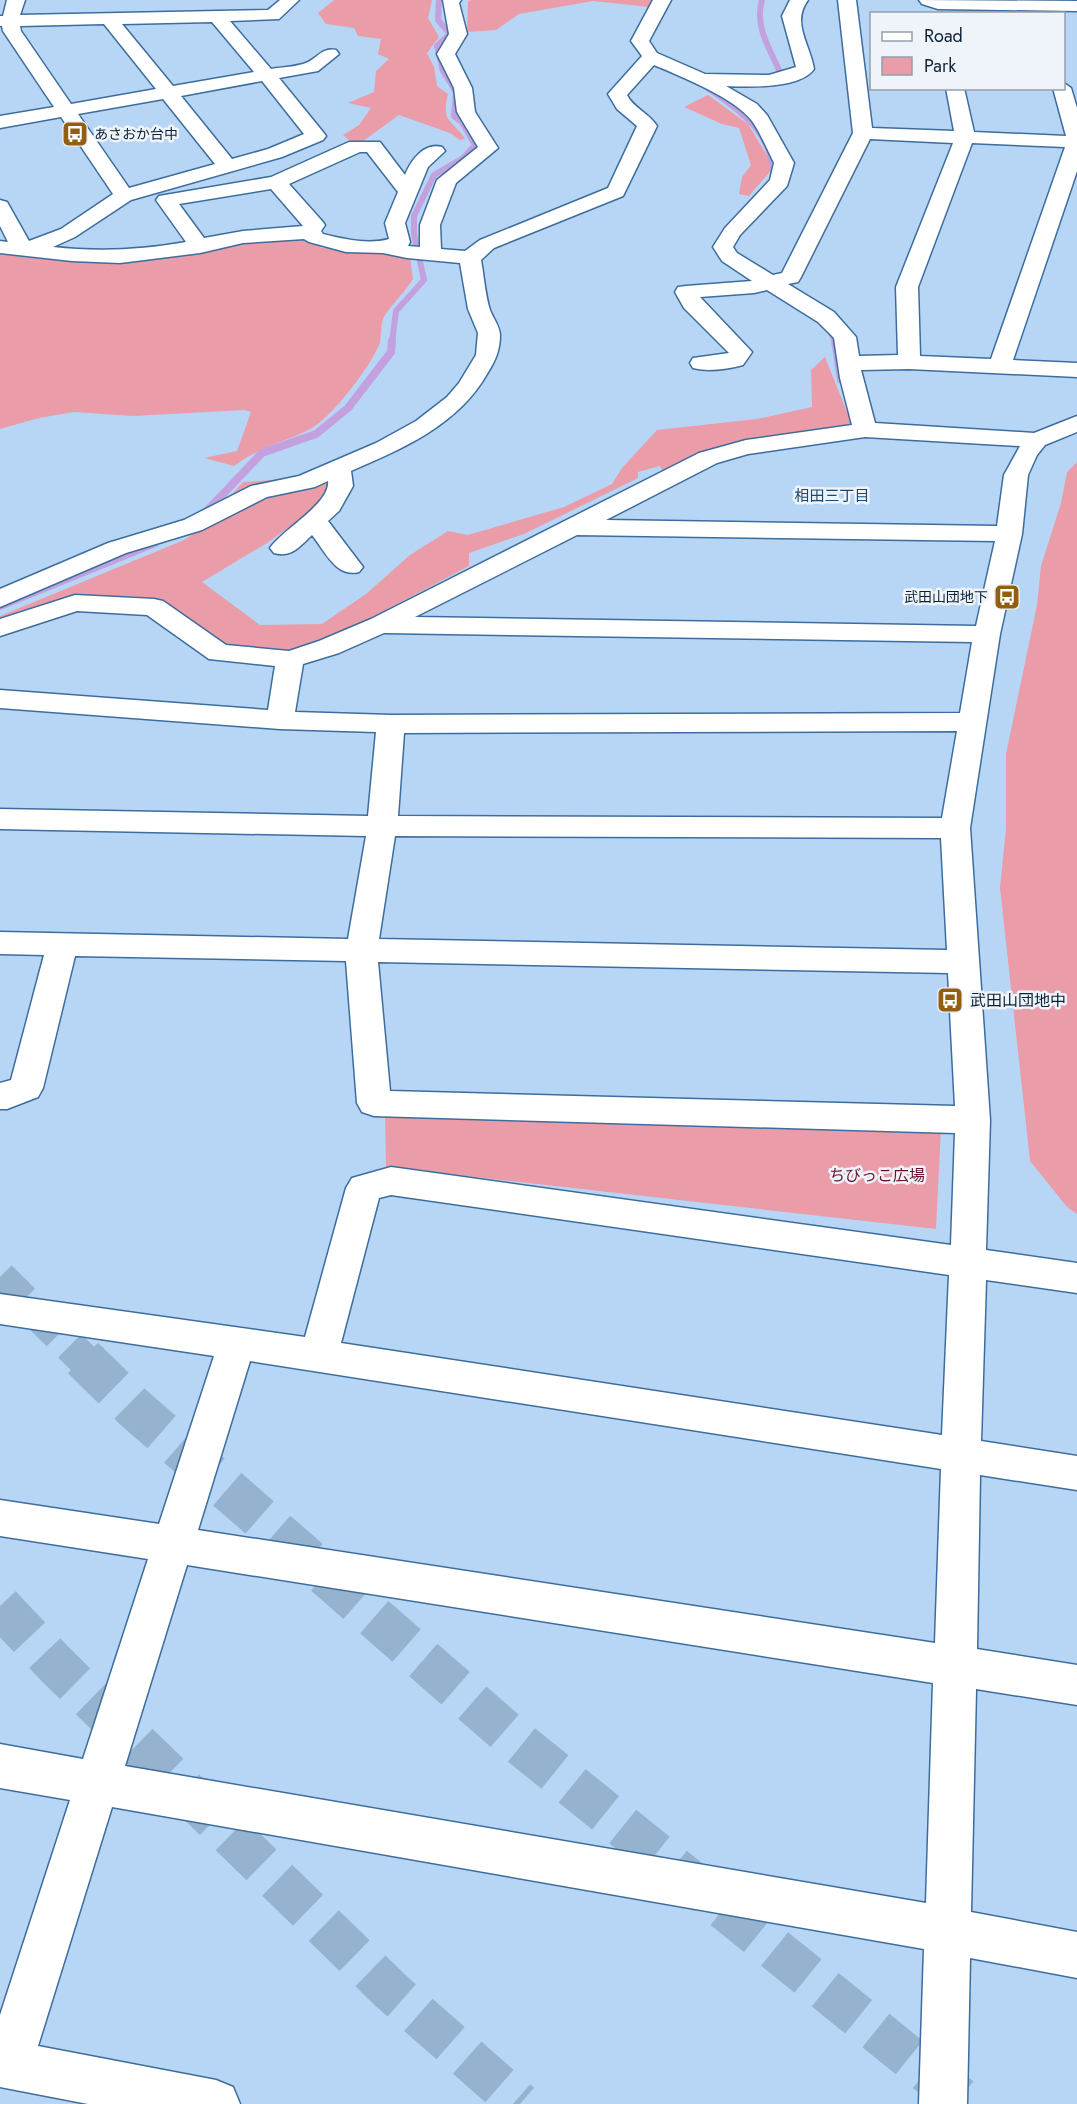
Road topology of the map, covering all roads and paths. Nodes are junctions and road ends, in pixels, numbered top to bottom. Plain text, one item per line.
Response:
1 (16, 0) edge
2 (195, 0) edge
3 (290, 0) edge
4 (452, 0) edge
5 (662, 0) edge
6 (799, 0) edge
7 (847, 0) edge
8 (989, 2) edge
9 (935, 6) edge
10 (1077, 6) edge
11 (1040, 9) edge
12 (217, 17) junction
13 (191, 19) junction
14 (110, 20) junction
15 (5, 21) edge
16 (330, 54) dead end
17 (651, 57) junction
18 (267, 75) junction
19 (702, 79) junction
20 (955, 90) edge
21 (1063, 90) edge
22 (167, 93) junction
23 (67, 111) junction
24 (0, 122) edge
25 (863, 133) junction
26 (965, 136) junction
27 (1077, 142) edge
28 (435, 151) dead end
29 (228, 167) junction
30 (276, 182) junction
31 (408, 192) junction
32 (124, 196) junction
33 (0, 206) edge
34 (309, 232) junction
35 (0, 247) edge
36 (200, 247) junction
37 (383, 247) junction
38 (23, 250) junction
39 (431, 254) junction
40 (470, 258) junction
41 (772, 283) junction
42 (909, 362) junction
43 (701, 363) dead end
44 (849, 363) junction
45 (1000, 366) junction
46 (1077, 370) edge
47 (1077, 423) edge
48 (865, 430) junction
49 (1037, 440) junction
50 (338, 468) junction
51 (314, 520) junction
52 (569, 527) junction
53 (1009, 534) junction
54 (283, 548) dead end
55 (350, 567) dead end
56 (0, 599) edge
57 (380, 625) junction
58 (0, 628) edge
59 (987, 634) junction
60 (290, 659) junction
61 (0, 699) edge
62 (280, 720) junction
63 (971, 722) junction
64 (391, 724) junction
65 (0, 819) edge
66 (382, 826) junction
67 (955, 828) junction
68 (0, 943) edge
69 (62, 945) junction
70 (361, 952) junction
71 (963, 962) junction
72 (0, 1096) edge
73 (973, 1120) junction
74 (967, 1262) junction
75 (1077, 1278) edge
76 (0, 1309) edge
77 (237, 1343) junction
78 (319, 1355) junction
79 (961, 1457) junction
80 (1077, 1473) edge
81 (0, 1518) edge
82 (175, 1545) junction
83 (955, 1666) junction
84 (1077, 1685) edge
85 (0, 1766) edge
86 (98, 1784) junction
87 (947, 1930) junction
88 (1077, 1955) edge
89 (4, 2064) edge
90 (216, 2104) edge
91 (943, 2104) edge

1 - 15 street
2 - 13 street
3 - 12 street
4 - 39 street
5 - 17 street
6 - 19 street
7 - 25 street
8 - 9 street
8 - 11 street
10 - 11 street
12 - 13 street
12 - 18 street
13 - 14 street
14 - 15 street
14 - 22 street
15 - 23 street
16 - 18 street
17 - 19 street
17 - 40 street
18 - 22 street
18 - 29 street
19 - 41 street
20 - 26 street
21 - 27 street
22 - 23 street
22 - 29 street
23 - 24 street
23 - 32 street
25 - 26 street
25 - 41 street
26 - 27 street
26 - 42 street
27 - 45 street
28 - 31 street
29 - 32 street
30 - 31 street
30 - 34 street
30 - 36 street
31 - 37 street
32 - 38 street
33 - 38 street
34 - 36 street
34 - 37 street
35 - 38 street
36 - 38 street
37 - 39 street
39 - 40 street
40 - 50 street
41 - 43 street
41 - 44 street
42 - 44 street
42 - 45 street
44 - 48 street
45 - 46 street
47 - 49 street
48 - 49 street
48 - 52 street
49 - 53 street
50 - 51 street
50 - 56 street
51 - 54 street
51 - 55 street
52 - 53 street
52 - 57 street
53 - 59 street
57 - 59 street
57 - 60 street
58 - 60 street
59 - 63 street
60 - 62 street
61 - 62 street
62 - 64 street
63 - 64 street
63 - 67 street
64 - 66 street
65 - 66 street
66 - 67 street
66 - 70 street
67 - 71 street
68 - 69 street
69 - 70 street
69 - 72 street
70 - 71 street
70 - 73 street
71 - 73 street
73 - 74 street
74 - 75 street
74 - 78 street
74 - 79 street
76 - 77 street
77 - 78 street
77 - 82 street
78 - 79 street
79 - 80 street
79 - 83 street
81 - 82 street
82 - 83 street
82 - 86 street
83 - 84 street
83 - 87 street
85 - 86 street
86 - 87 street
86 - 89 street
87 - 88 street
87 - 91 street
89 - 90 street

